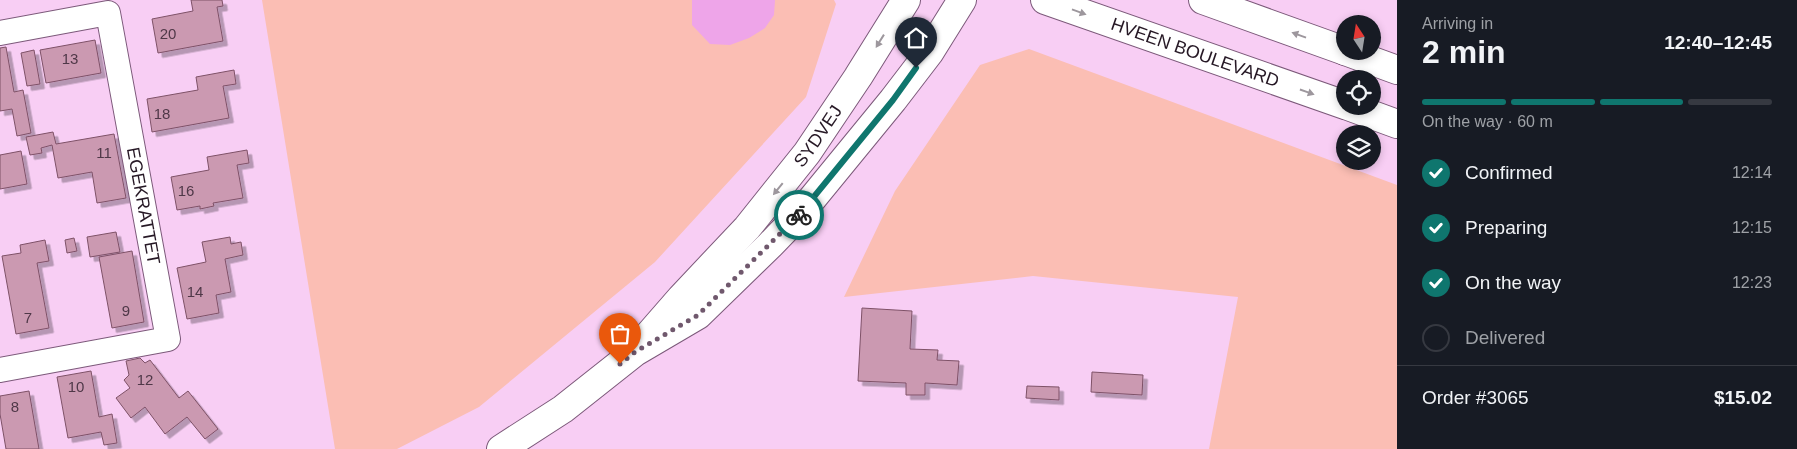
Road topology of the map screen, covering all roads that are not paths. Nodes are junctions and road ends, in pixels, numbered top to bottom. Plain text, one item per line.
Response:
1 (906, 0) edge
2 (962, 0) edge
3 (1045, 0) edge
4 (1203, 0) edge
5 (0, 33) edge
6 (1336, 48) edge
7 (1370, 60) edge
8 (1397, 70) edge
9 (1336, 102) edge
10 (1372, 115) edge
11 (1397, 124) edge
12 (635, 352) junction
13 (0, 370) edge
14 (501, 449) edge

1 -> 12 main road, SYDVEJ
2 - 12 main road, SYDVEJ
3 -> 9 main road, HVEEN BOULEVARD
6 -> 4 main road
5 - 13 street, EGEKRATTET
7 - 8 main road
10 - 11 main road, HVEEN BOULEVARD
12 - 14 main road, SYDVEJ

